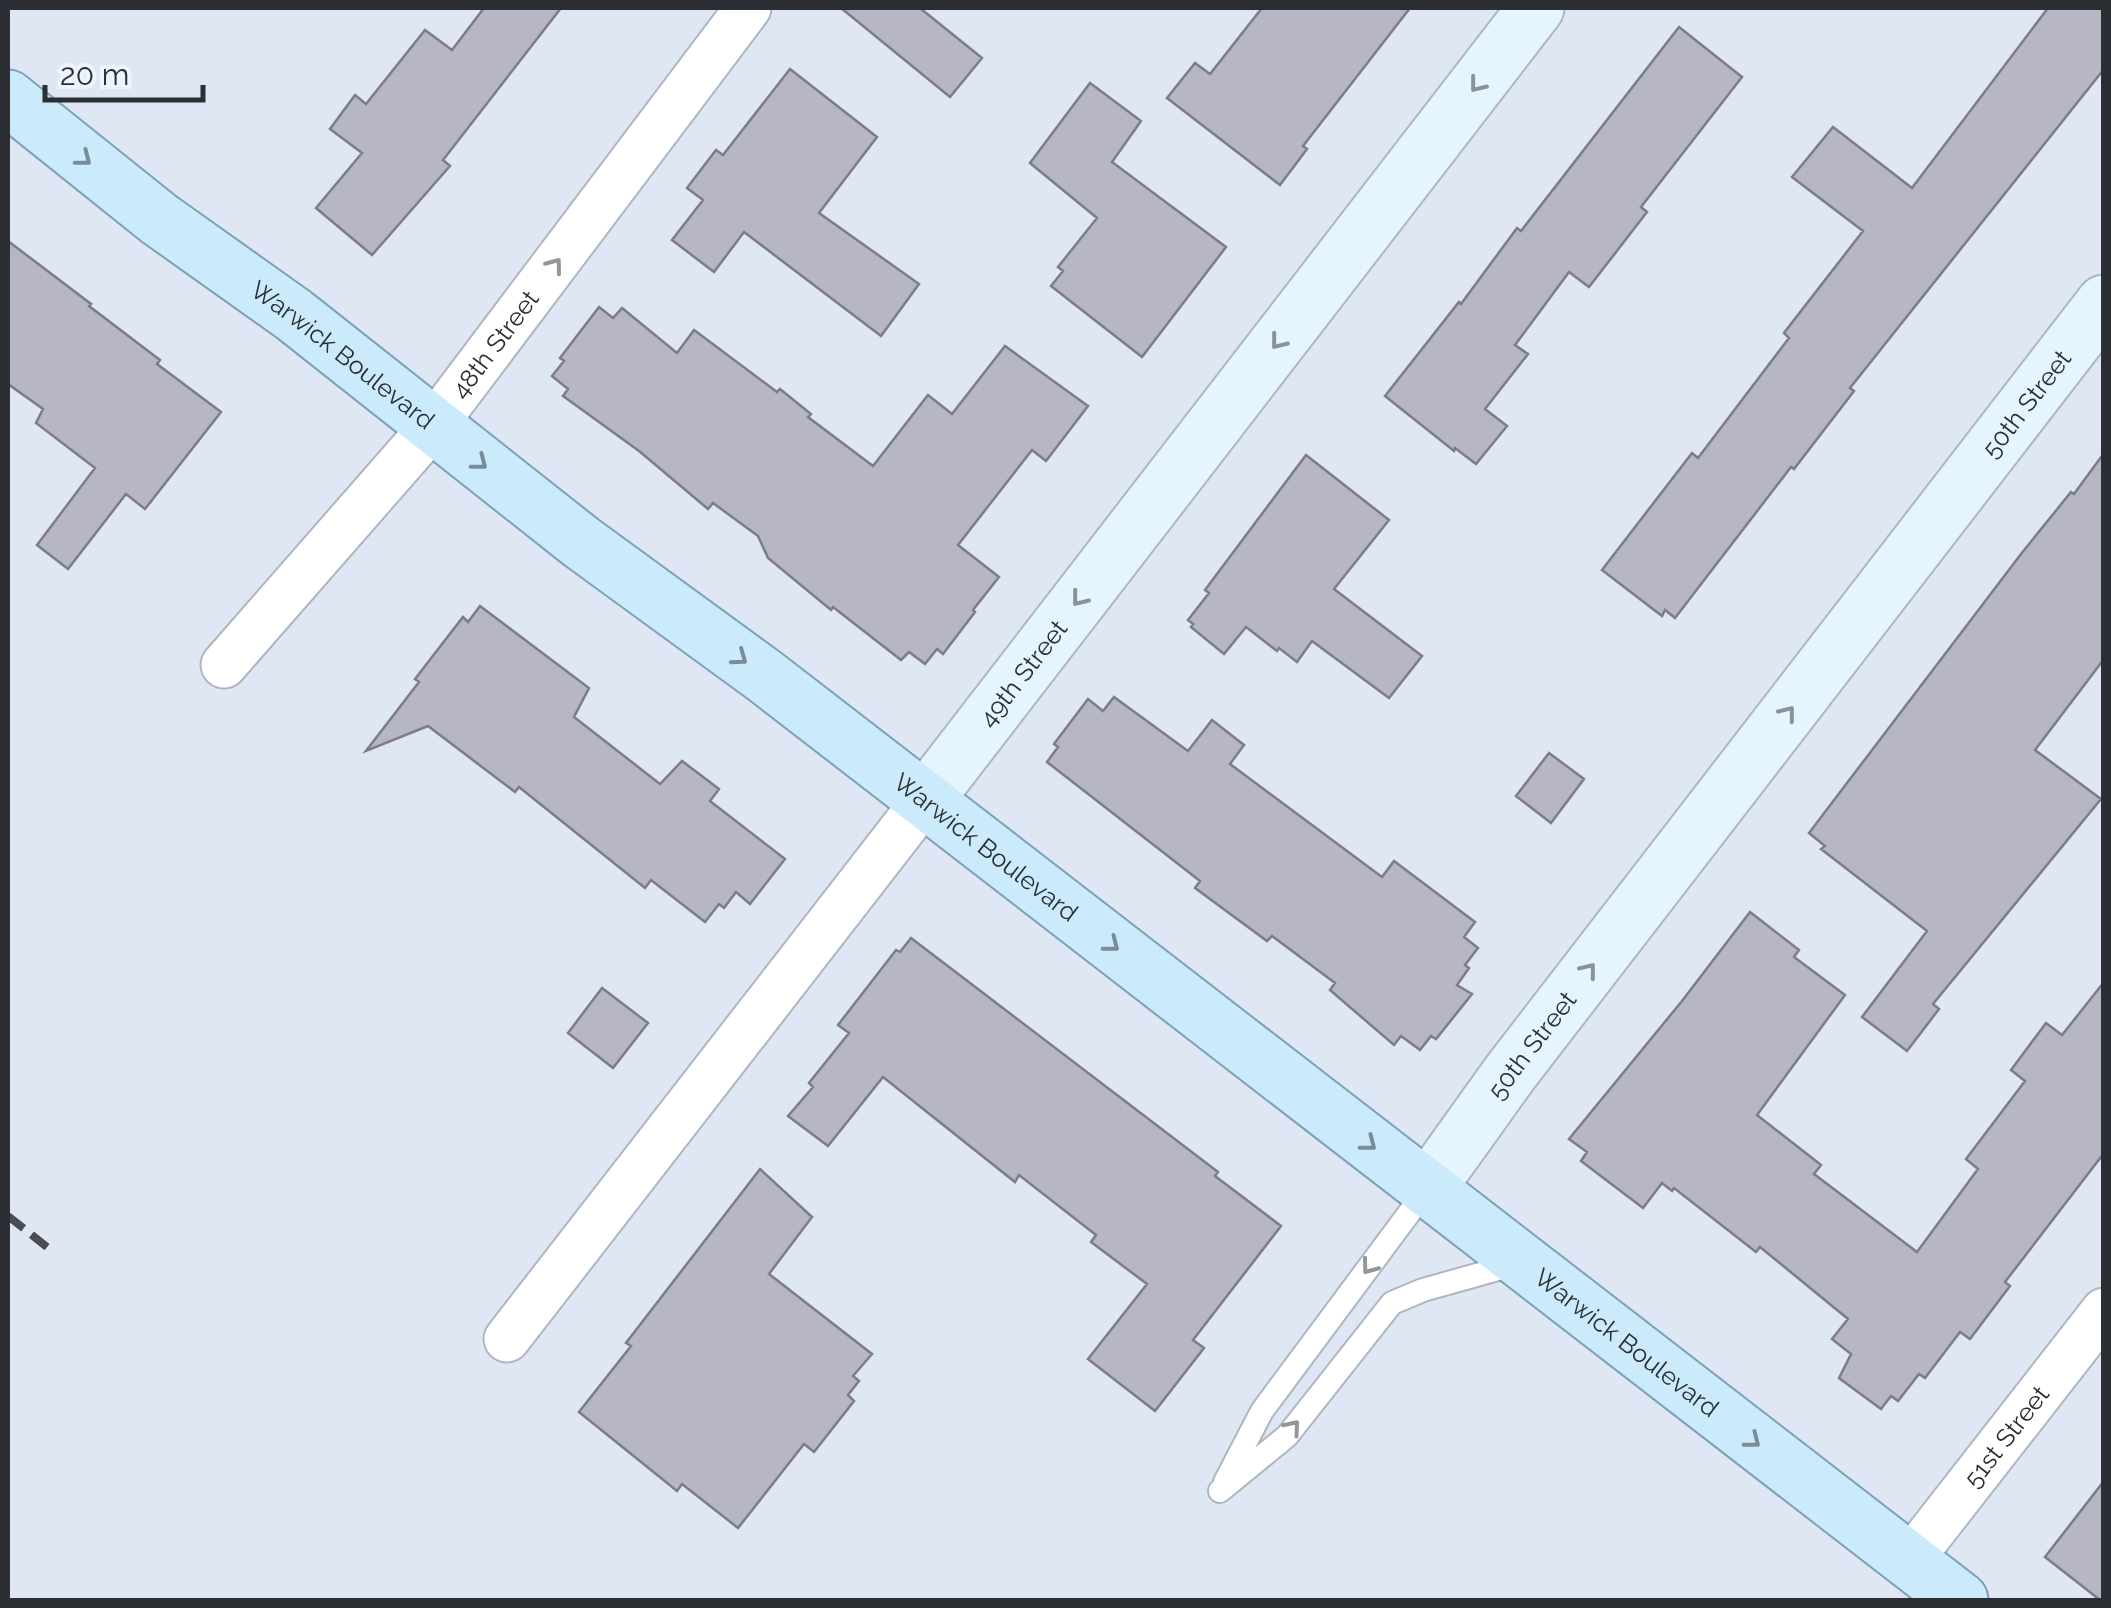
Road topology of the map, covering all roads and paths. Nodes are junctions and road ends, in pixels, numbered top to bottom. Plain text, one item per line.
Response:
1 (748, 8) edge
2 (1536, 8) edge
3 (8, 98) edge
4 (2104, 302) edge
5 (433, 426) junction
6 (224, 665) dead end
7 (924, 800) junction
8 (1427, 1189) junction
9 (1522, 1262) junction
10 (2104, 1312) edge
11 (507, 1339) dead end
12 (1910, 1561) junction
13 (1960, 1600) edge

5 -> 1 street, 48th Street
2 -> 7 street, 49th Street
3 -> 5 main road, Warwick Boulevard
8 -> 4 street, 50th Street
5 - 6 street, 48th Street
5 -> 7 main road, Warwick Boulevard
7 -> 8 main road, Warwick Boulevard
7 - 11 street, 49th Street
8 - 9 main road, Warwick Boulevard
8 -> 9 lane, 50th Street
9 -> 12 main road, Warwick Boulevard
10 - 12 street, 51st Street
12 - 13 main road, Warwick Boulevard

